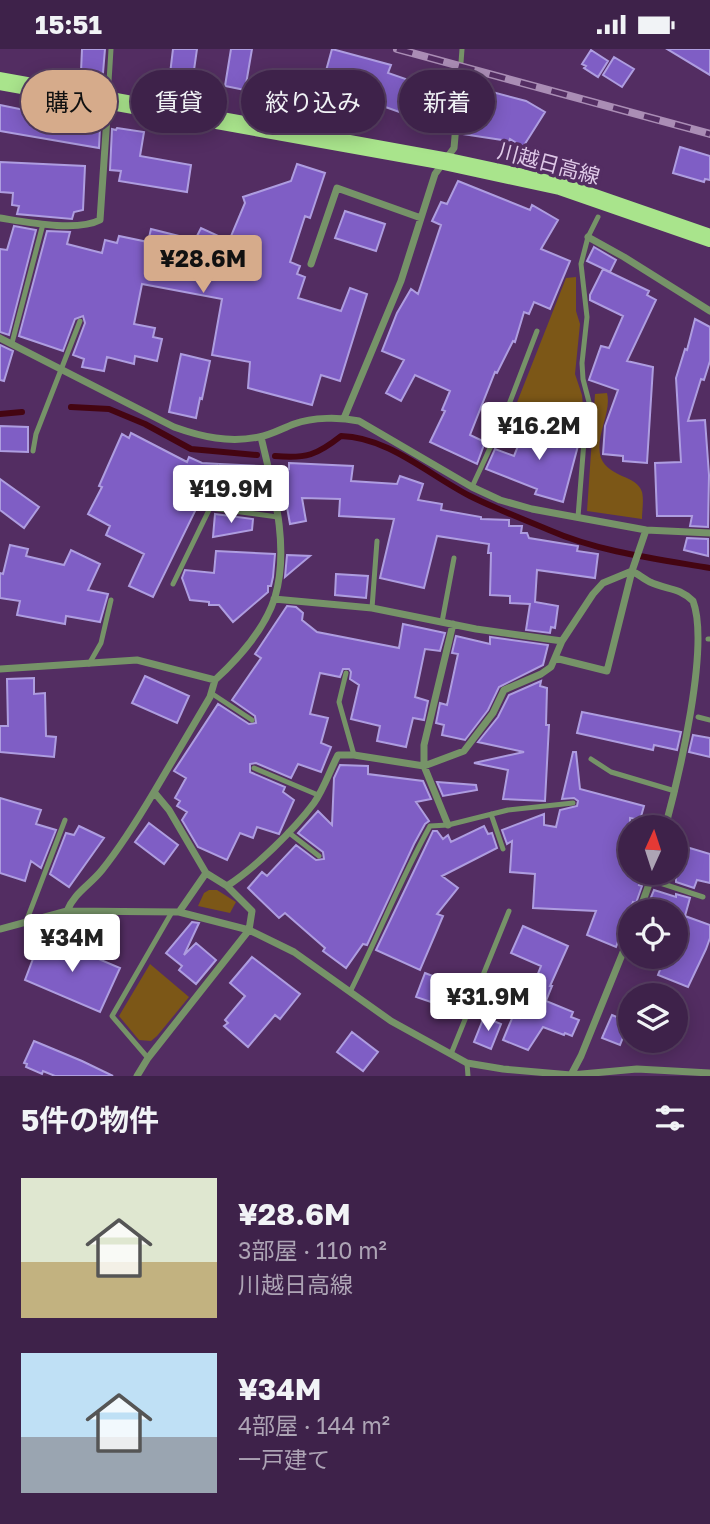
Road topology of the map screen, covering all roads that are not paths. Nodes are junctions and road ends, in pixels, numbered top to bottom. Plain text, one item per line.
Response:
1 (111, 49) edge
2 (462, 49) edge
3 (110, 70) edge
4 (460, 70) edge
5 (0, 82) edge
6 (21, 86) edge
7 (117, 103) edge
8 (106, 133) edge
9 (455, 133) edge
10 (444, 161) junction
11 (598, 217) dead end
12 (0, 218) edge
13 (421, 218) junction
14 (43, 224) junction
15 (589, 237) junction
16 (710, 238) edge
17 (311, 264) dead end
18 (710, 311) edge
19 (80, 321) dead end
20 (537, 331) dead end
21 (0, 338) edge
22 (12, 343) junction
23 (62, 368) junction
24 (344, 418) junction
25 (261, 437) junction
26 (33, 451) dead end
27 (472, 487) junction
28 (278, 517) junction
29 (578, 517) junction
30 (646, 530) junction
31 (710, 533) edge
32 (377, 541) dead end
33 (454, 558) dead end
34 (632, 571) junction
35 (173, 583) dead end
36 (274, 599) junction
37 (111, 600) dead end
38 (372, 608) junction
39 (442, 622) junction
40 (453, 624) junction
41 (709, 639) edge
42 (562, 641) junction
43 (708, 649) dead end
44 (555, 658) junction
45 (89, 664) junction
46 (0, 669) edge
47 (346, 673) dead end
48 (215, 681) junction
49 (211, 693) junction
50 (701, 705) dead end
51 (698, 717) junction
52 (252, 720) dead end
53 (710, 720) edge
54 (354, 755) junction
55 (591, 759) dead end
56 (424, 766) junction
57 (254, 768) dead end
58 (676, 791) junction
59 (154, 792) junction
60 (318, 796) junction
61 (573, 803) dead end
62 (491, 814) junction
63 (669, 815) edge
64 (65, 820) dead end
65 (448, 825) junction
66 (288, 831) junction
67 (503, 849) dead end
68 (319, 856) dead end
69 (206, 873) junction
70 (228, 885) junction
71 (672, 885) edge
72 (703, 897) dead end
73 (66, 911) junction
74 (509, 911) dead end
75 (176, 912) junction
76 (26, 923) junction
77 (0, 929) edge
78 (249, 930) junction
79 (618, 963) edge
80 (351, 992) junction
81 (451, 1054) junction
82 (148, 1058) junction
83 (467, 1063) junction
84 (710, 1073) edge
85 (571, 1075) edge
86 (137, 1076) edge
87 (468, 1076) edge

1 - 3 lane
2 - 4 lane
5 - 6 main road, 川越日高線
7 - 10 main road, 川越日高線
8 - 14 street
9 - 10 street
10 - 13 street
10 - 16 main road, 川越日高線
11 - 15 lane
12 - 14 street
13 - 17 street
13 - 24 street
14 - 22 lane
15 - 18 street
15 - 29 lane
19 - 23 lane
20 - 27 lane
21 - 22 street
22 - 23 street
23 - 25 street
23 - 26 lane
24 - 25 street
24 - 27 street
25 - 28 street
27 - 29 street
28 - 35 lane
28 - 36 street
29 - 30 street
30 - 31 street
30 - 34 street
32 - 38 lane
33 - 39 lane
34 - 41 street
34 - 42 street
34 - 44 street
36 - 38 street
36 - 48 street
37 - 45 lane
38 - 39 street
39 - 40 street
40 - 42 street
40 - 56 street
41 - 43 street
42 - 44 street
44 - 56 street
45 - 46 street
45 - 48 street
47 - 54 lane
48 - 49 street
49 - 52 lane
49 - 59 street
50 - 51 street
51 - 53 lane
51 - 58 street
54 - 56 street
54 - 60 street
55 - 58 lane
56 - 65 street
57 - 60 lane
58 - 63 street
59 - 69 street
59 - 73 street
60 - 66 street
61 - 62 lane
62 - 65 lane
62 - 67 lane
64 - 76 lane
65 - 80 lane
66 - 68 lane
66 - 70 street
69 - 70 street
69 - 75 street
70 - 78 street
71 - 72 lane
73 - 75 street
73 - 76 street
74 - 81 lane
75 - 78 street
75 - 82 lane
76 - 77 street
78 - 80 street
78 - 82 street
79 - 85 street
80 - 81 street
81 - 83 street
82 - 86 street
83 - 85 street
83 - 87 lane
84 - 85 street

